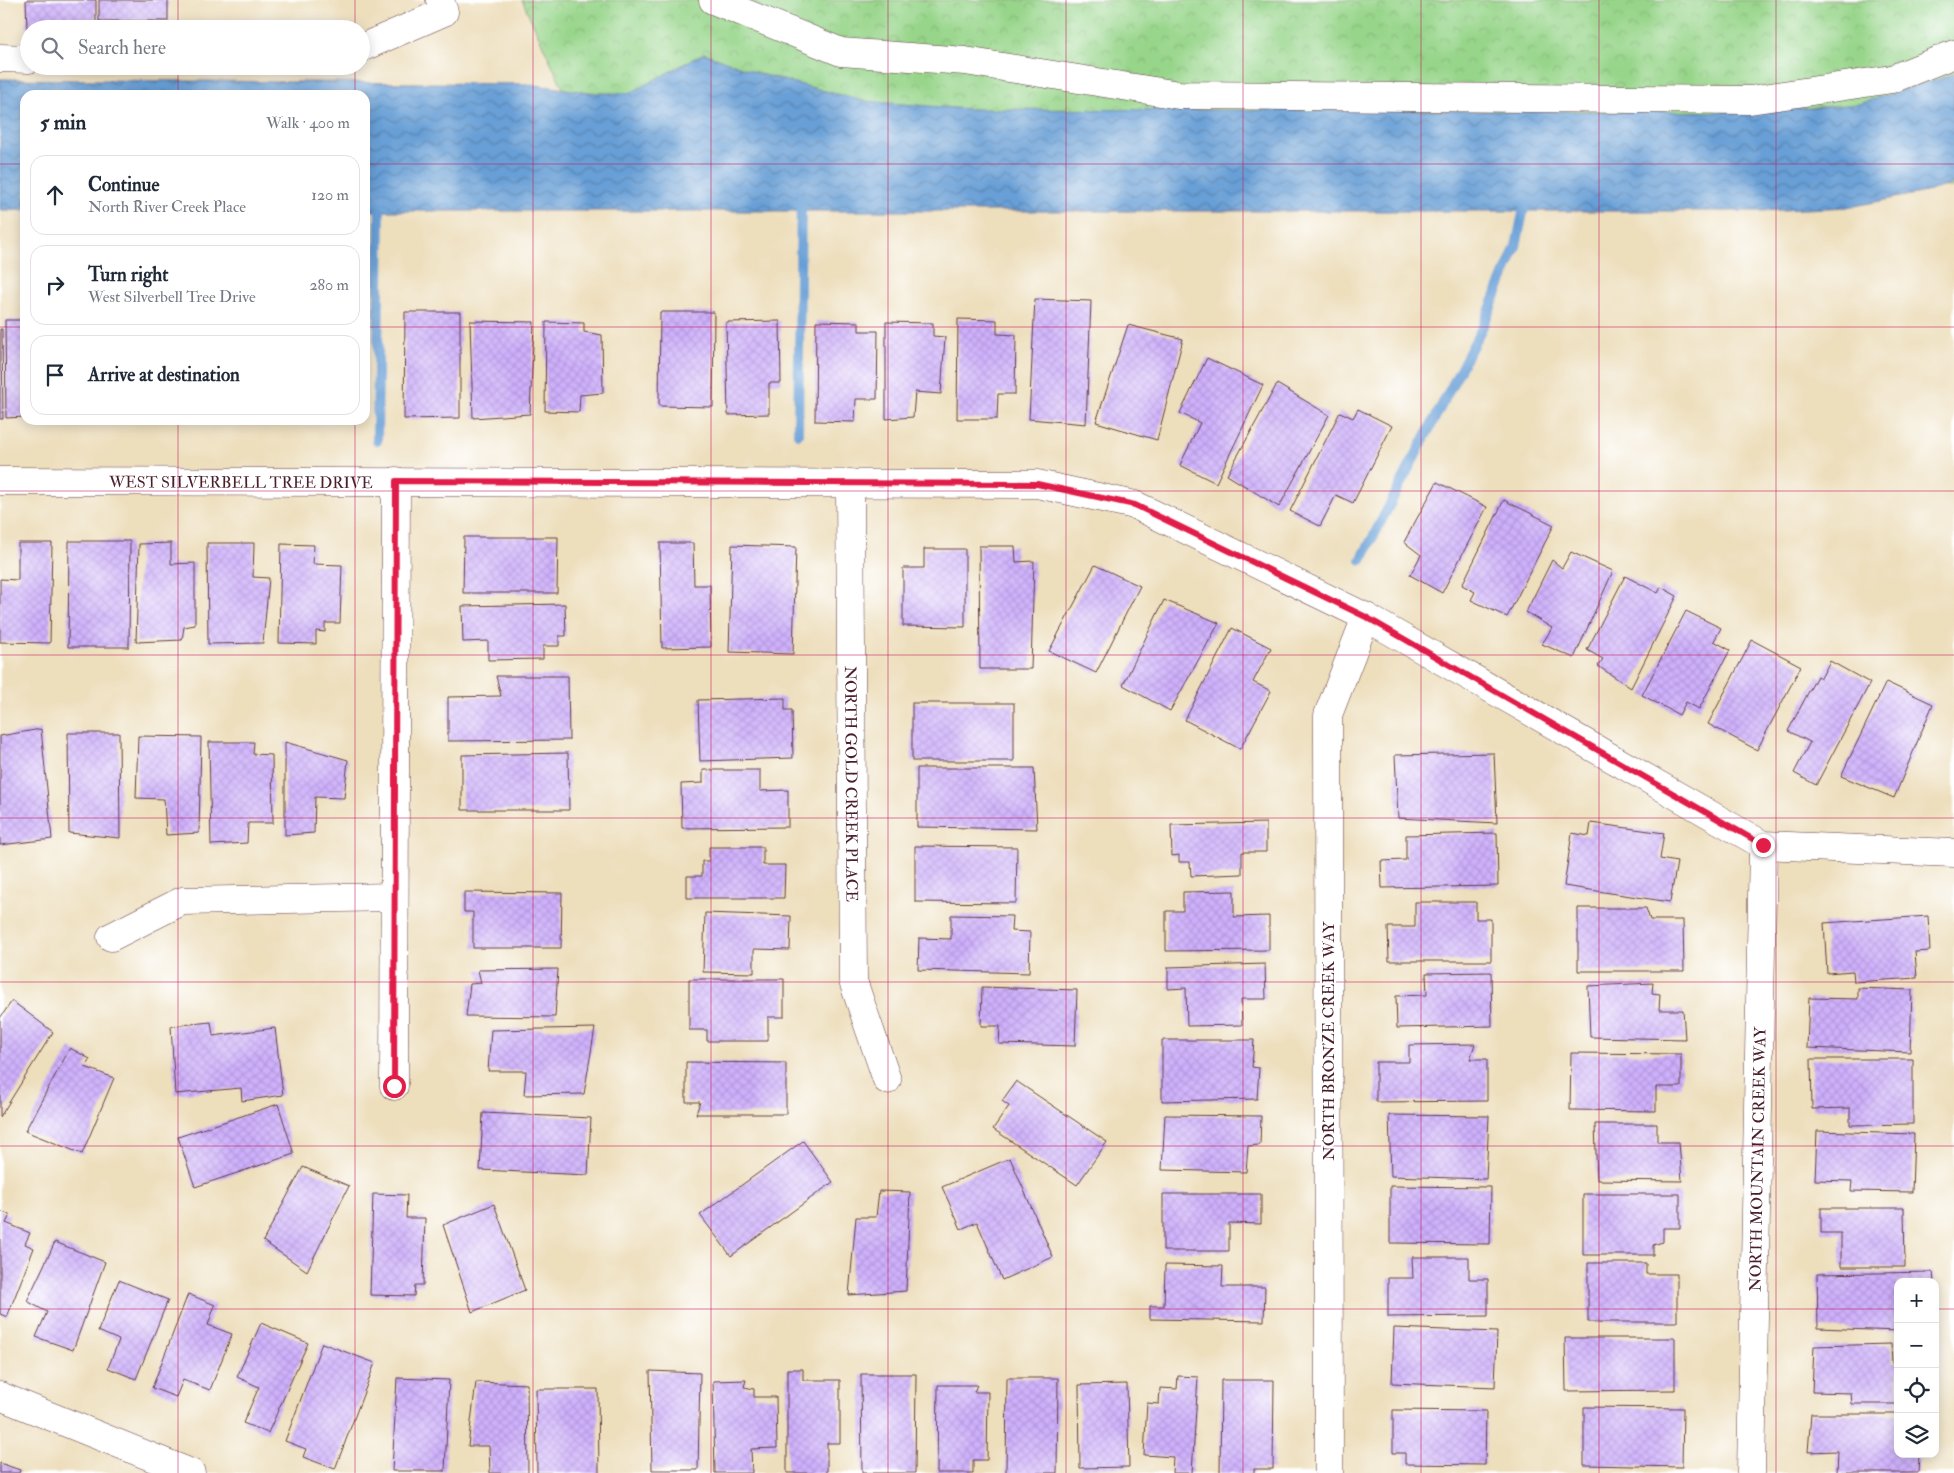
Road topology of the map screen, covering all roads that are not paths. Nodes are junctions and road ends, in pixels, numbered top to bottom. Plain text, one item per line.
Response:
1 (440, 0) edge
2 (713, 0) edge
3 (370, 44) edge
4 (1954, 54) edge
5 (0, 58) edge
6 (20, 59) edge
7 (0, 481) edge
8 (396, 481) junction
9 (850, 483) junction
10 (1366, 617) junction
11 (1763, 845) junction
12 (1954, 854) edge
13 (394, 897) junction
14 (111, 937) dead end
15 (887, 1080) dead end
16 (394, 1086) dead end
17 (0, 1396) edge
18 (190, 1473) edge
19 (1329, 1473) edge
20 (1751, 1473) edge

1 - 3 street
2 - 4 street
5 - 6 street
7 - 8 street, WEST SILVERBELL TREE DRIVE
8 - 9 street, WEST SILVERBELL TREE DRIVE
8 - 13 street
9 - 10 street, WEST SILVERBELL TREE DRIVE
9 - 15 street, NORTH GOLD CREEK PLACE
10 - 11 street, WEST SILVERBELL TREE DRIVE
10 - 19 street, NORTH BRONZE CREEK WAY
11 - 12 street, WEST SILVERBELL TREE DRIVE
11 - 20 street, NORTH MOUNTAIN CREEK WAY
13 - 14 street
13 - 16 street
17 - 18 street

